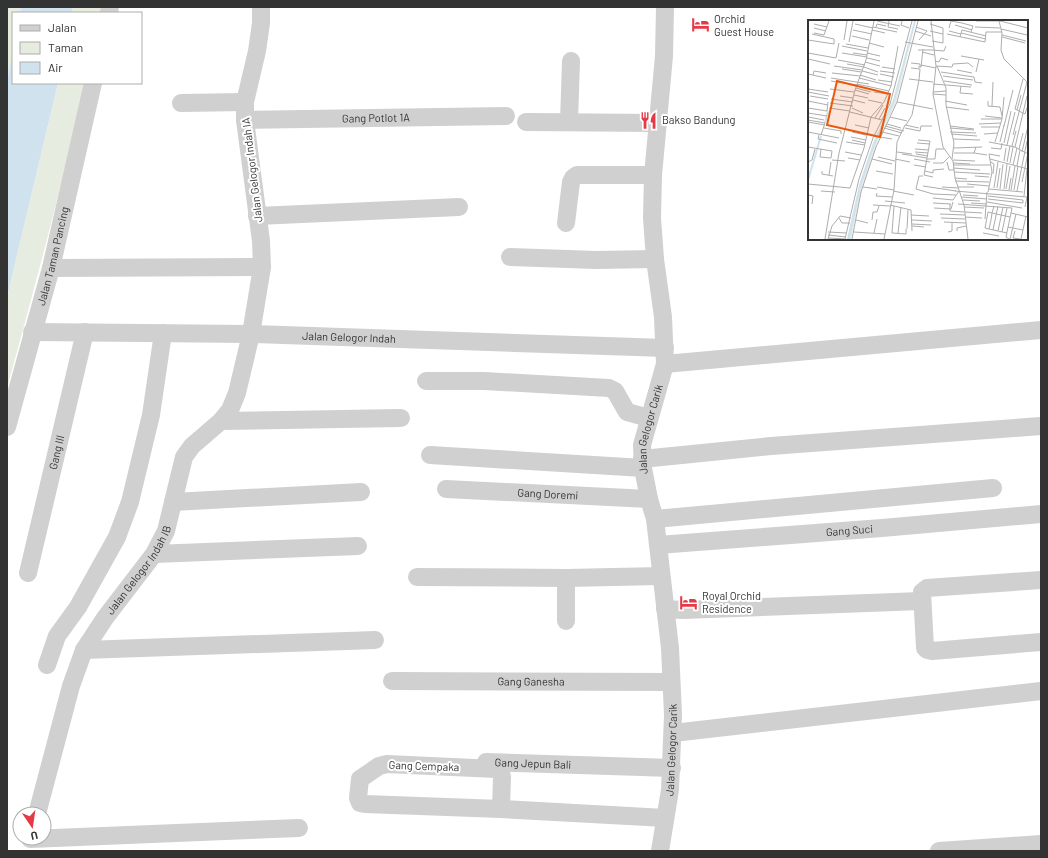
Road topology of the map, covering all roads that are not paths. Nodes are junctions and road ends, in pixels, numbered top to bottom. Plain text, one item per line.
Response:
1 (261, 7) edge
2 (665, 7) edge
3 (571, 61) dead end
4 (93, 84) edge
5 (245, 102) junction
6 (181, 103) dead end
7 (506, 116) dead end
8 (245, 120) junction
9 (526, 122) dead end
10 (569, 122) junction
11 (658, 124) junction
12 (653, 175) junction
13 (459, 207) dead end
14 (257, 216) junction
15 (566, 223) dead end
16 (510, 257) dead end
17 (655, 259) junction
18 (262, 267) junction
19 (51, 268) junction
20 (1041, 330) edge
21 (32, 332) junction
22 (85, 332) junction
23 (163, 333) junction
24 (251, 334) junction
25 (665, 356) junction
26 (426, 381) dead end
27 (401, 418) dead end
28 (649, 418) junction
29 (221, 421) junction
30 (1041, 426) edge
31 (7, 427) edge
32 (430, 455) dead end
33 (643, 464) junction
34 (446, 488) dead end
35 (992, 488) dead end
36 (361, 492) dead end
37 (649, 499) junction
38 (173, 502) junction
39 (1041, 514) edge
40 (655, 519) junction
41 (658, 545) junction
42 (358, 546) dead end
43 (154, 554) junction
44 (28, 573) dead end
45 (661, 576) junction
46 (417, 577) dead end
47 (566, 578) junction
48 (1041, 580) edge
49 (922, 602) junction
50 (665, 609) junction
51 (566, 621) dead end
52 (375, 640) dead end
53 (1041, 642) edge
54 (84, 650) junction
55 (47, 665) dead end
56 (392, 681) dead end
57 (671, 682) junction
58 (1041, 691) edge
59 (673, 733) junction
60 (394, 758) dead end
61 (672, 768) junction
62 (39, 806) edge
63 (501, 809) junction
64 (665, 818) junction
65 (298, 828) dead end
66 (52, 842) edge
67 (1041, 844) edge
68 (660, 851) edge
69 (939, 851) edge

1 - 5 street, Jalan Gelogor Indah IA
2 - 11 street, Jalan Gelogor Carik
3 - 10 street
4 - 19 street, Jalan Taman Pancing
5 - 6 street
5 - 8 street, Jalan Gelogor Indah IA
7 - 8 street, Gang Potlot 1A
8 - 14 street, Jalan Gelogor Indah IA
9 - 10 street
10 - 11 street
11 - 12 street, Jalan Gelogor Carik
12 - 15 street
12 - 17 street, Jalan Gelogor Carik
13 - 14 street
14 - 18 street, Jalan Gelogor Indah IA
16 - 17 street
17 - 25 street, Jalan Gelogor Carik
18 - 19 street
18 - 24 street, Jalan Gelogor Indah IA
19 - 21 street, Jalan Taman Pancing
20 - 25 street, Jalan Gelogor Indah
21 - 22 street, Jalan Gelogor Indah
21 - 31 street, Jalan Taman Pancing
22 - 23 street, Jalan Gelogor Indah
22 - 44 street, Gang III
23 - 24 street, Jalan Gelogor Indah
23 - 55 street
24 - 25 street, Jalan Gelogor Indah
24 - 29 street, Jalan Gelogor Indah IB
25 - 28 street, Jalan Gelogor Carik
26 - 28 street
27 - 29 street
28 - 33 street, Jalan Gelogor Carik
29 - 38 street, Jalan Gelogor Indah IB
30 - 33 street
32 - 33 street
33 - 37 street, Jalan Gelogor Carik
34 - 37 street, Gang Doremi
35 - 40 street
36 - 38 street
37 - 40 street, Jalan Gelogor Carik
38 - 43 street, Jalan Gelogor Indah IB
39 - 41 street, Gang Suci
40 - 41 street, Jalan Gelogor Carik
41 - 45 street, Jalan Gelogor Carik
42 - 43 street
43 - 54 street, Jalan Gelogor Indah IB
45 - 47 street
45 - 50 street, Jalan Gelogor Carik
46 - 47 street
47 - 51 street
48 - 49 street
49 - 50 street
49 - 53 street
50 - 57 street, Jalan Gelogor Carik
52 - 54 street
54 - 62 street, Jalan Gelogor Indah IB
56 - 57 street, Gang Ganesha
57 - 59 street, Jalan Gelogor Carik
58 - 59 street
59 - 61 street, Jalan Gelogor Carik
60 - 61 street, Gang Jepun Bali
61 - 64 street, Jalan Gelogor Carik
63 - 63 street, Gang Cempaka
63 - 64 street, Gang Cempaka
64 - 68 street, Jalan Gelogor Carik
65 - 66 street
67 - 69 street

